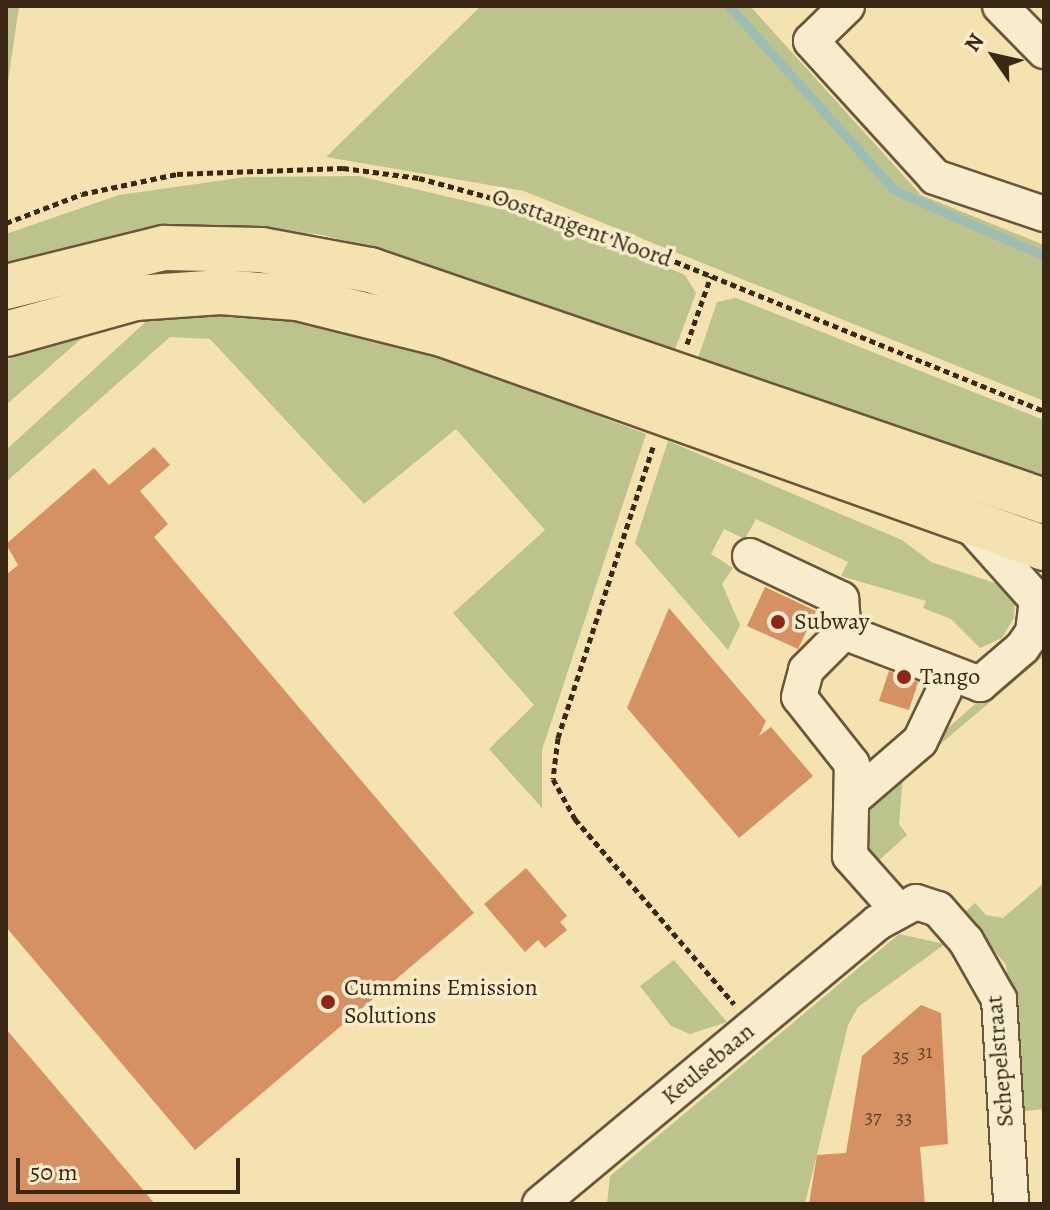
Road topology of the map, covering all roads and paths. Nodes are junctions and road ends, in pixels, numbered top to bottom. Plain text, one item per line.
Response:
1 (847, 6) edge
2 (1000, 6) edge
3 (1044, 51) edge
4 (1044, 214) edge
5 (6, 223) edge
6 (711, 276) junction
7 (6, 287) edge
8 (6, 334) edge
9 (684, 352) dead end
10 (1044, 411) edge
11 (657, 435) dead end
12 (1044, 501) edge
13 (972, 527) junction
14 (1044, 548) edge
15 (750, 556) dead end
16 (844, 632) junction
17 (941, 669) junction
18 (854, 798) junction
19 (887, 916) junction
20 (751, 1028) junction
21 (540, 1204) edge
22 (1011, 1204) edge

1 - 4 street
2 - 3 street
5 - 6 path, Oosttangent Noord
6 - 9 path
6 - 10 path, Oosttangent Noord
7 - 12 main road
8 - 13 main road
11 - 20 path
13 - 14 main road
13 - 17 street
15 - 16 street
16 - 17 street
16 - 18 street
17 - 18 street
18 - 19 street
19 - 20 street, Keulsebaan
19 - 22 street, Schepelstraat
20 - 21 street, Keulsebaan

